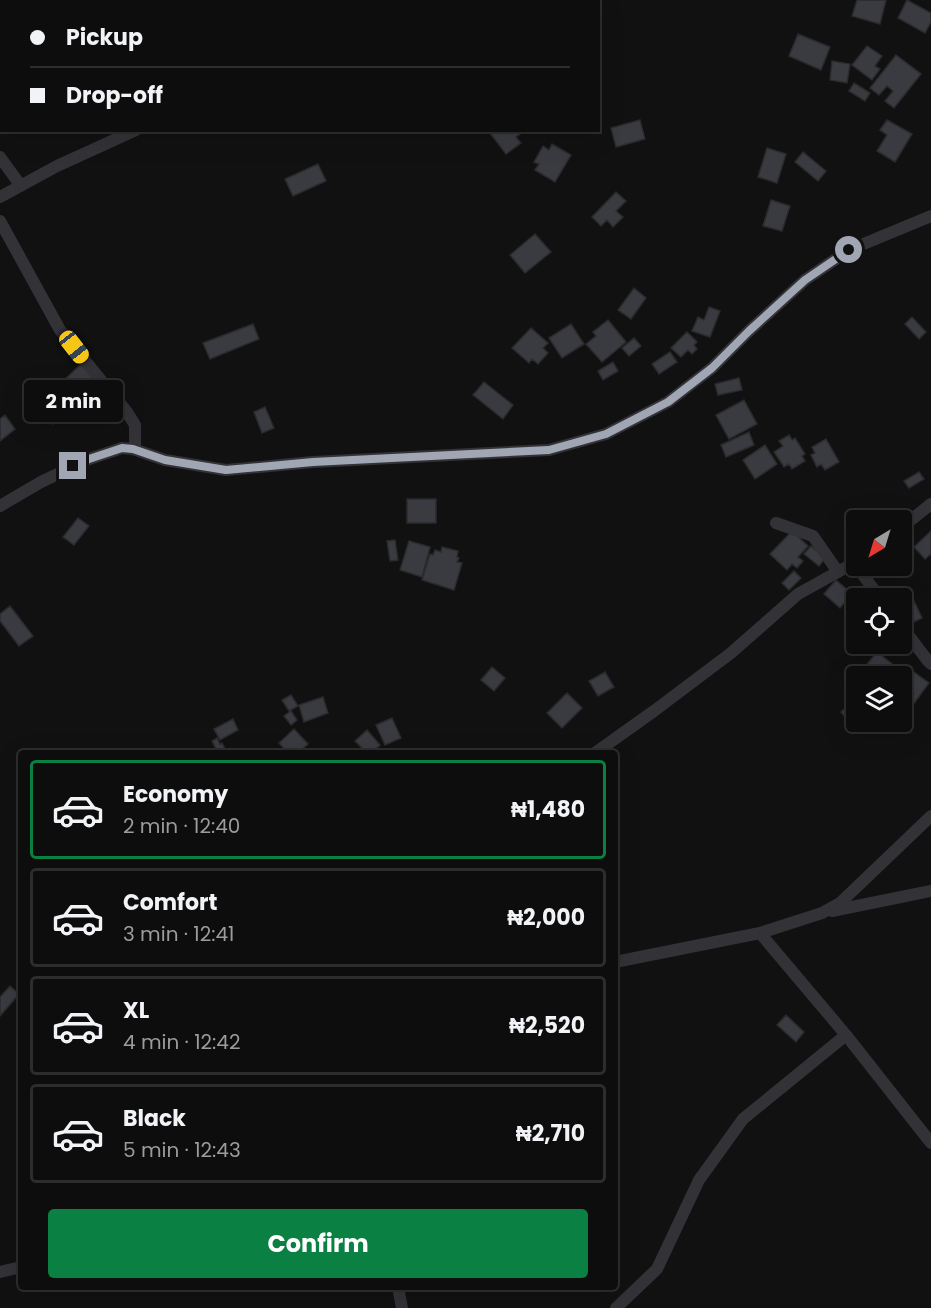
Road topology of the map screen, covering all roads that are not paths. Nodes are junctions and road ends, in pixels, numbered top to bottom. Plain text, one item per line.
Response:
1 (132, 132) edge
2 (0, 157) edge
3 (21, 186) junction
4 (0, 197) edge
5 (931, 216) edge
6 (0, 221) edge
7 (135, 450) junction
8 (931, 504) edge
9 (0, 507) edge
10 (912, 519) edge
11 (776, 523) dead end
12 (846, 567) edge
13 (838, 572) junction
14 (912, 641) edge
15 (931, 664) edge
16 (599, 750) edge
17 (931, 816) edge
18 (931, 891) edge
19 (822, 913) junction
20 (760, 933) junction
21 (618, 961) edge
22 (846, 1035) junction
23 (931, 1143) edge
24 (18, 1268) edge
25 (0, 1272) edge
26 (399, 1290) edge
27 (402, 1308) edge
28 (616, 1308) edge

1 - 3 street
2 - 3 street
3 - 4 street
5 - 7 street
6 - 7 street
7 - 9 street
8 - 10 street
11 - 13 street
12 - 13 street
13 - 16 street
14 - 15 street
17 - 19 street
18 - 19 street
19 - 20 street
20 - 21 street
20 - 22 street
22 - 23 street
22 - 28 street
24 - 25 street
26 - 27 street

